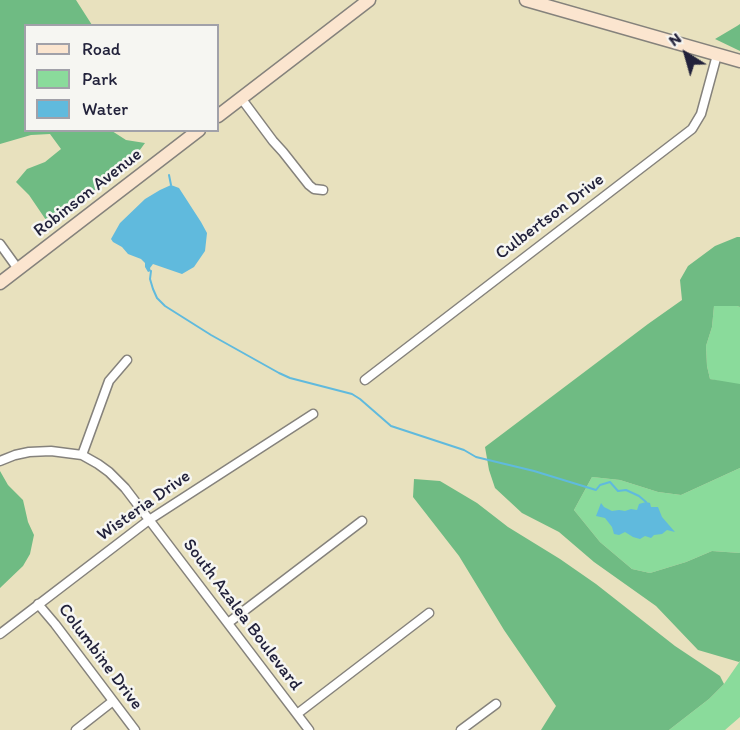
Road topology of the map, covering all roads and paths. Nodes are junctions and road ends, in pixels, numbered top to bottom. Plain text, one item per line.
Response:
1 (369, 0) edge
2 (526, 0) edge
3 (717, 55) junction
4 (740, 61) edge
5 (242, 98) junction
6 (219, 115) edge
7 (196, 132) edge
8 (323, 190) dead end
9 (0, 244) edge
10 (18, 269) junction
11 (0, 283) edge
12 (127, 360) dead end
13 (365, 380) dead end
14 (313, 414) dead end
15 (81, 456) junction
16 (0, 461) edge
17 (149, 520) junction
18 (362, 521) dead end
19 (38, 604) junction
20 (429, 613) dead end
21 (228, 623) junction
22 (0, 634) edge
23 (113, 701) junction
24 (496, 704) dead end
25 (297, 714) junction
26 (76, 730) edge
27 (135, 730) edge
28 (309, 730) edge
29 (461, 730) edge

1 - 5 main road
2 - 3 main road
3 - 4 main road
3 - 13 street, Culbertson Drive
5 - 6 main road
5 - 8 street
7 - 10 main road, Robinson Avenue
9 - 10 street
10 - 11 main road, Robinson Avenue
12 - 15 street
14 - 17 street, Wisteria Drive
15 - 16 street, South Azalea Boulevard
15 - 17 street, South Azalea Boulevard
17 - 19 street, Wisteria Drive
17 - 21 street, South Azalea Boulevard
18 - 21 street
19 - 22 street, Wisteria Drive
19 - 23 street, Columbine Drive
20 - 25 street
21 - 25 street, South Azalea Boulevard
23 - 26 street
23 - 27 street, Columbine Drive
24 - 29 street
25 - 28 street, South Azalea Boulevard

